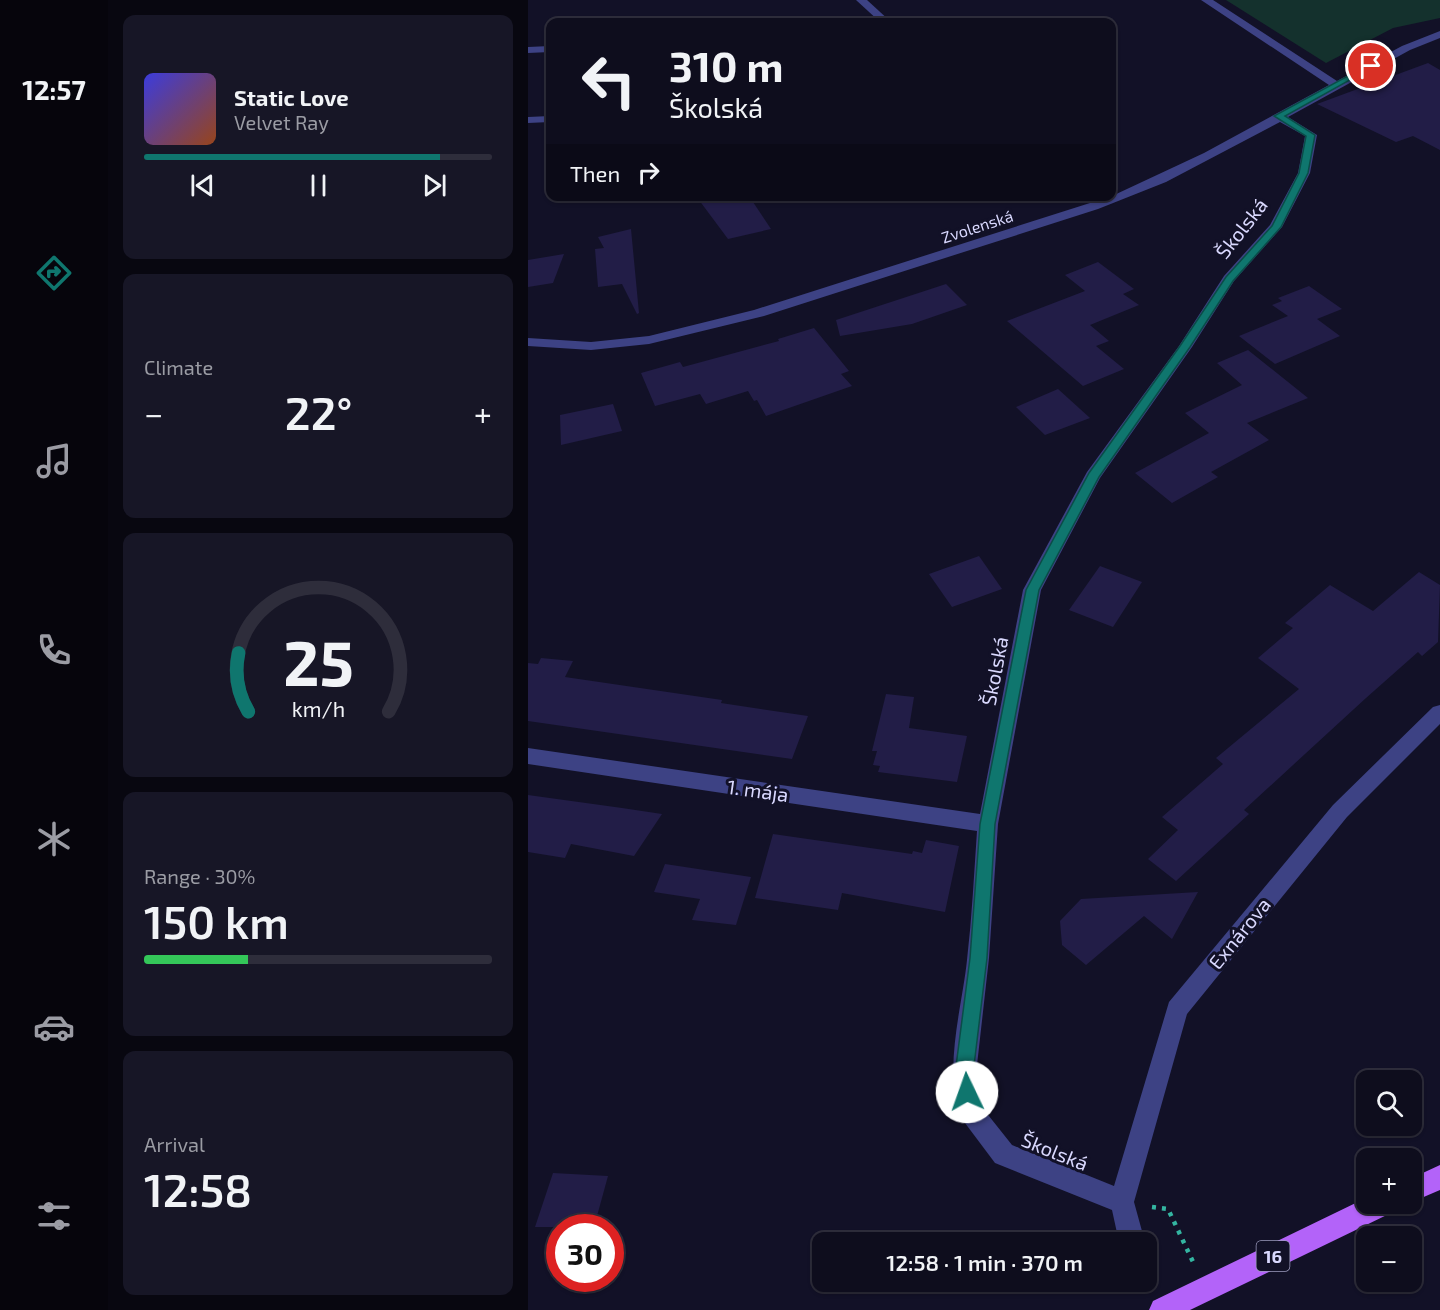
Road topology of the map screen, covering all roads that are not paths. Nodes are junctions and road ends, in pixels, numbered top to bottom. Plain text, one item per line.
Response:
1 (861, 0) edge
2 (1206, 0) edge
3 (881, 18) edge
4 (1440, 34) edge
5 (528, 50) edge
6 (546, 50) edge
7 (1336, 85) junction
8 (1278, 116) junction
9 (546, 119) edge
10 (528, 120) edge
11 (1116, 197) edge
12 (1088, 201) edge
13 (1106, 201) edge
14 (1094, 206) junction
15 (528, 342) edge
16 (1440, 712) edge
17 (528, 756) edge
18 (988, 824) junction
19 (1440, 1178) edge
20 (1422, 1186) edge
21 (1122, 1202) junction
22 (1361, 1214) edge
23 (1130, 1232) edge
24 (1162, 1310) edge

1 - 3 street
2 - 7 street
4 - 7 street, Zvolenská
5 - 6 street
7 - 8 street, Zvolenská
8 - 11 street, Zvolenská
8 - 18 street, Školská
9 - 10 street
12 - 14 street
13 - 14 street, Zvolenská
14 - 15 street, Zvolenská
16 - 21 street, Exnárova
17 - 18 street, 1. mája
18 - 21 street, Školská
19 - 20 main road
21 - 23 street
22 - 24 main road, 16

